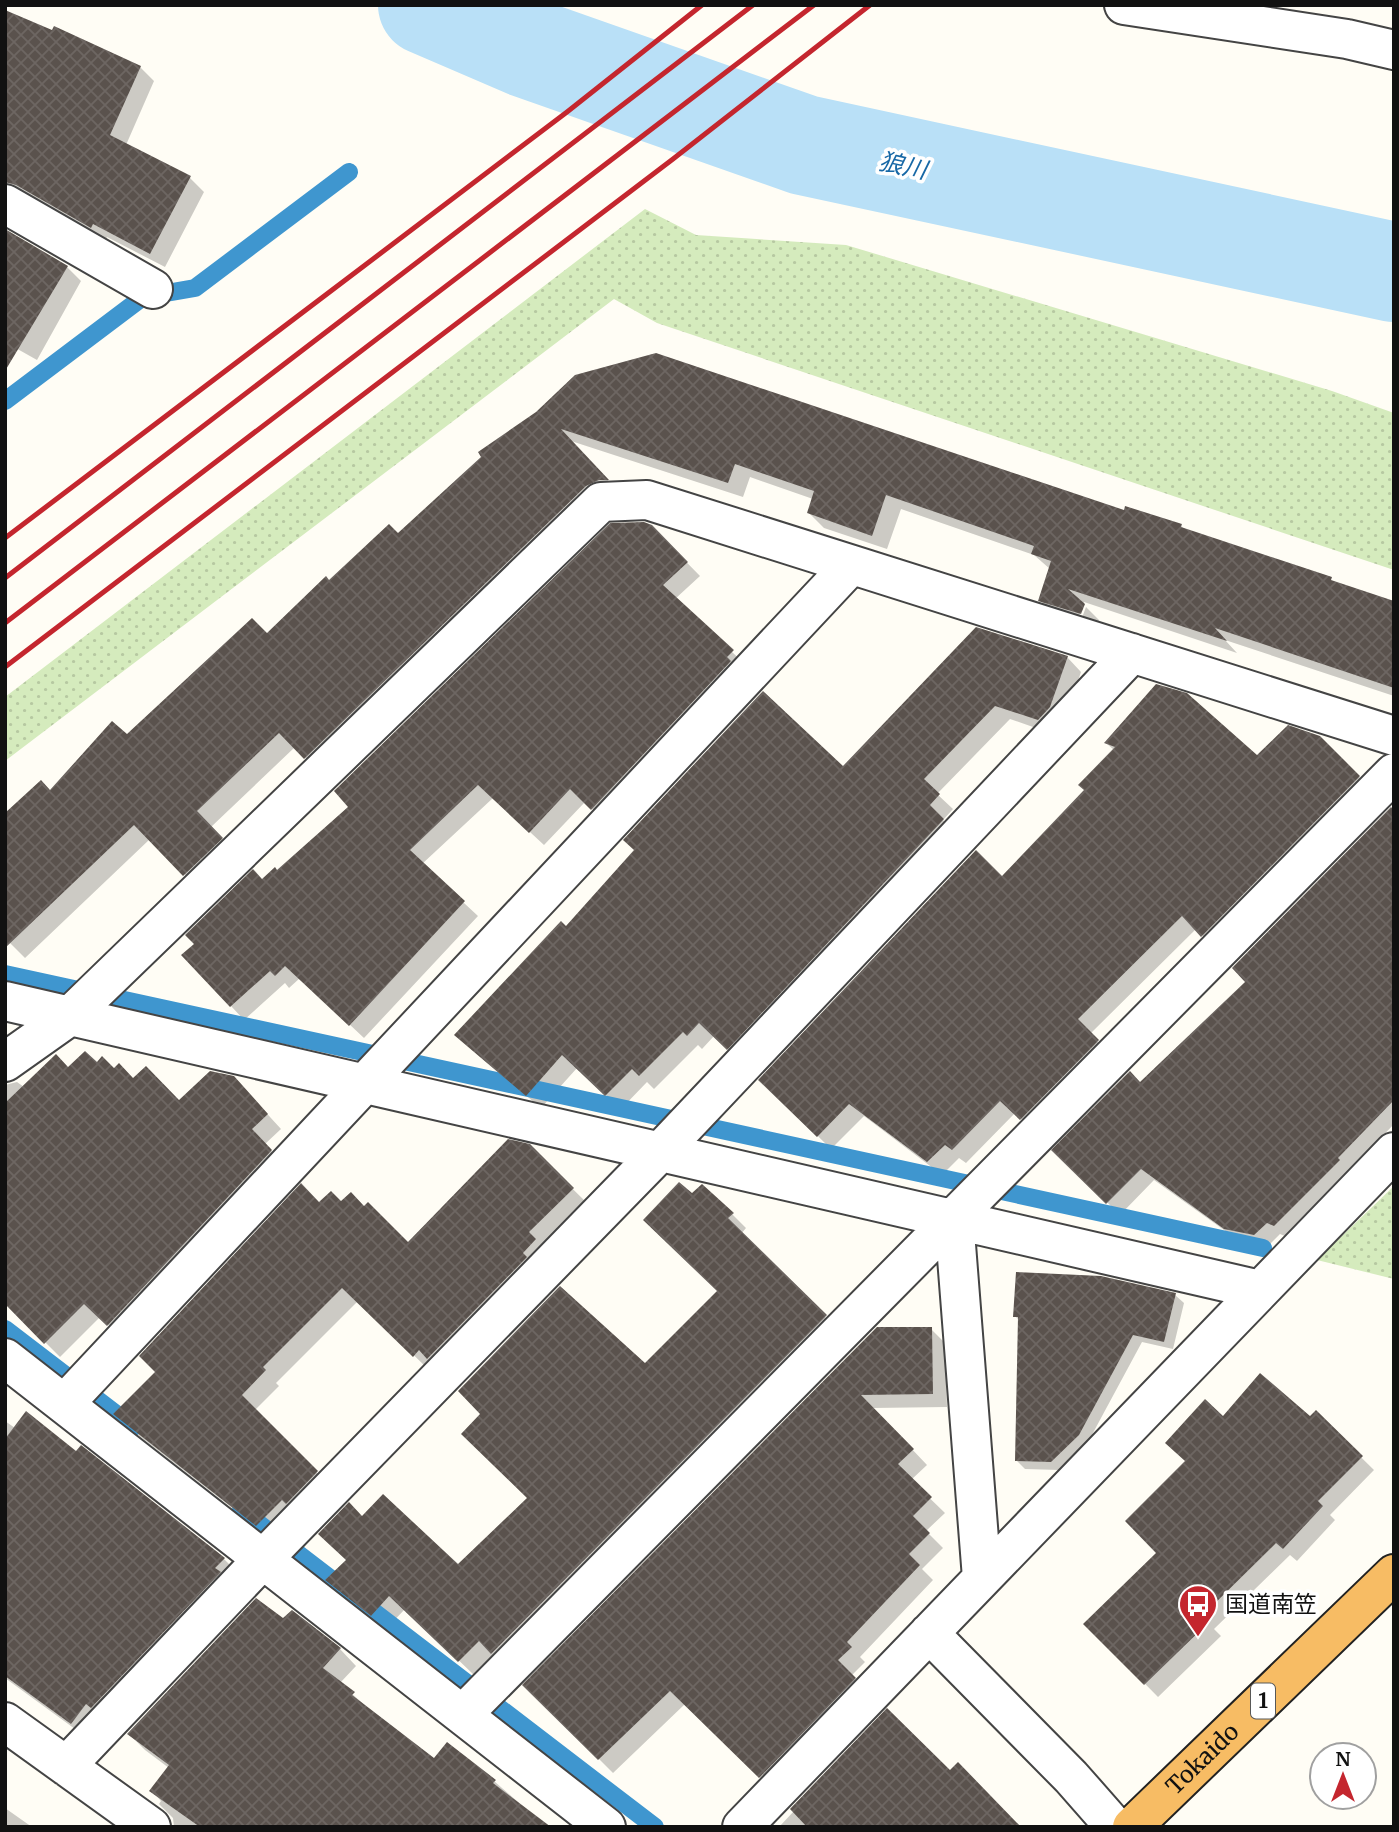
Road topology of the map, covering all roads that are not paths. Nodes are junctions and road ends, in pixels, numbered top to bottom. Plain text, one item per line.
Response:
1 (1124, 5) edge
2 (1394, 50) edge
3 (5, 204) edge
4 (153, 289) dead end
5 (851, 565) junction
6 (1132, 653) junction
7 (1394, 736) edge
8 (1394, 773) edge
9 (5, 1000) edge
10 (70, 1016) junction
11 (5, 1062) edge
12 (365, 1083) junction
13 (660, 1152) junction
14 (1394, 1152) edge
15 (954, 1219) junction
16 (1260, 1290) junction
17 (5, 1358) edge
18 (64, 1404) junction
19 (263, 1559) junction
20 (1394, 1574) edge
21 (982, 1578) junction
22 (929, 1633) junction
23 (463, 1714) junction
24 (5, 1722) edge
25 (66, 1766) junction
26 (151, 1827) edge
27 (606, 1827) edge
28 (742, 1827) edge
29 (1115, 1827) edge
30 (1132, 1827) edge

1 - 2 street
3 - 4 street
5 - 6 street
5 - 10 street
5 - 12 street
6 - 7 street
6 - 13 street
8 - 15 street
9 - 10 street
10 - 11 street
10 - 12 street
12 - 13 street
12 - 18 street
13 - 15 street
13 - 19 street
14 - 16 street
15 - 16 street
15 - 21 street
15 - 23 street
16 - 21 street
17 - 18 street
18 - 19 street
19 - 23 street
19 - 25 street
20 - 30 highway, Tokaido / 1
21 - 22 street
22 - 28 street
22 - 29 street
23 - 27 street
24 - 25 street
25 - 26 street

